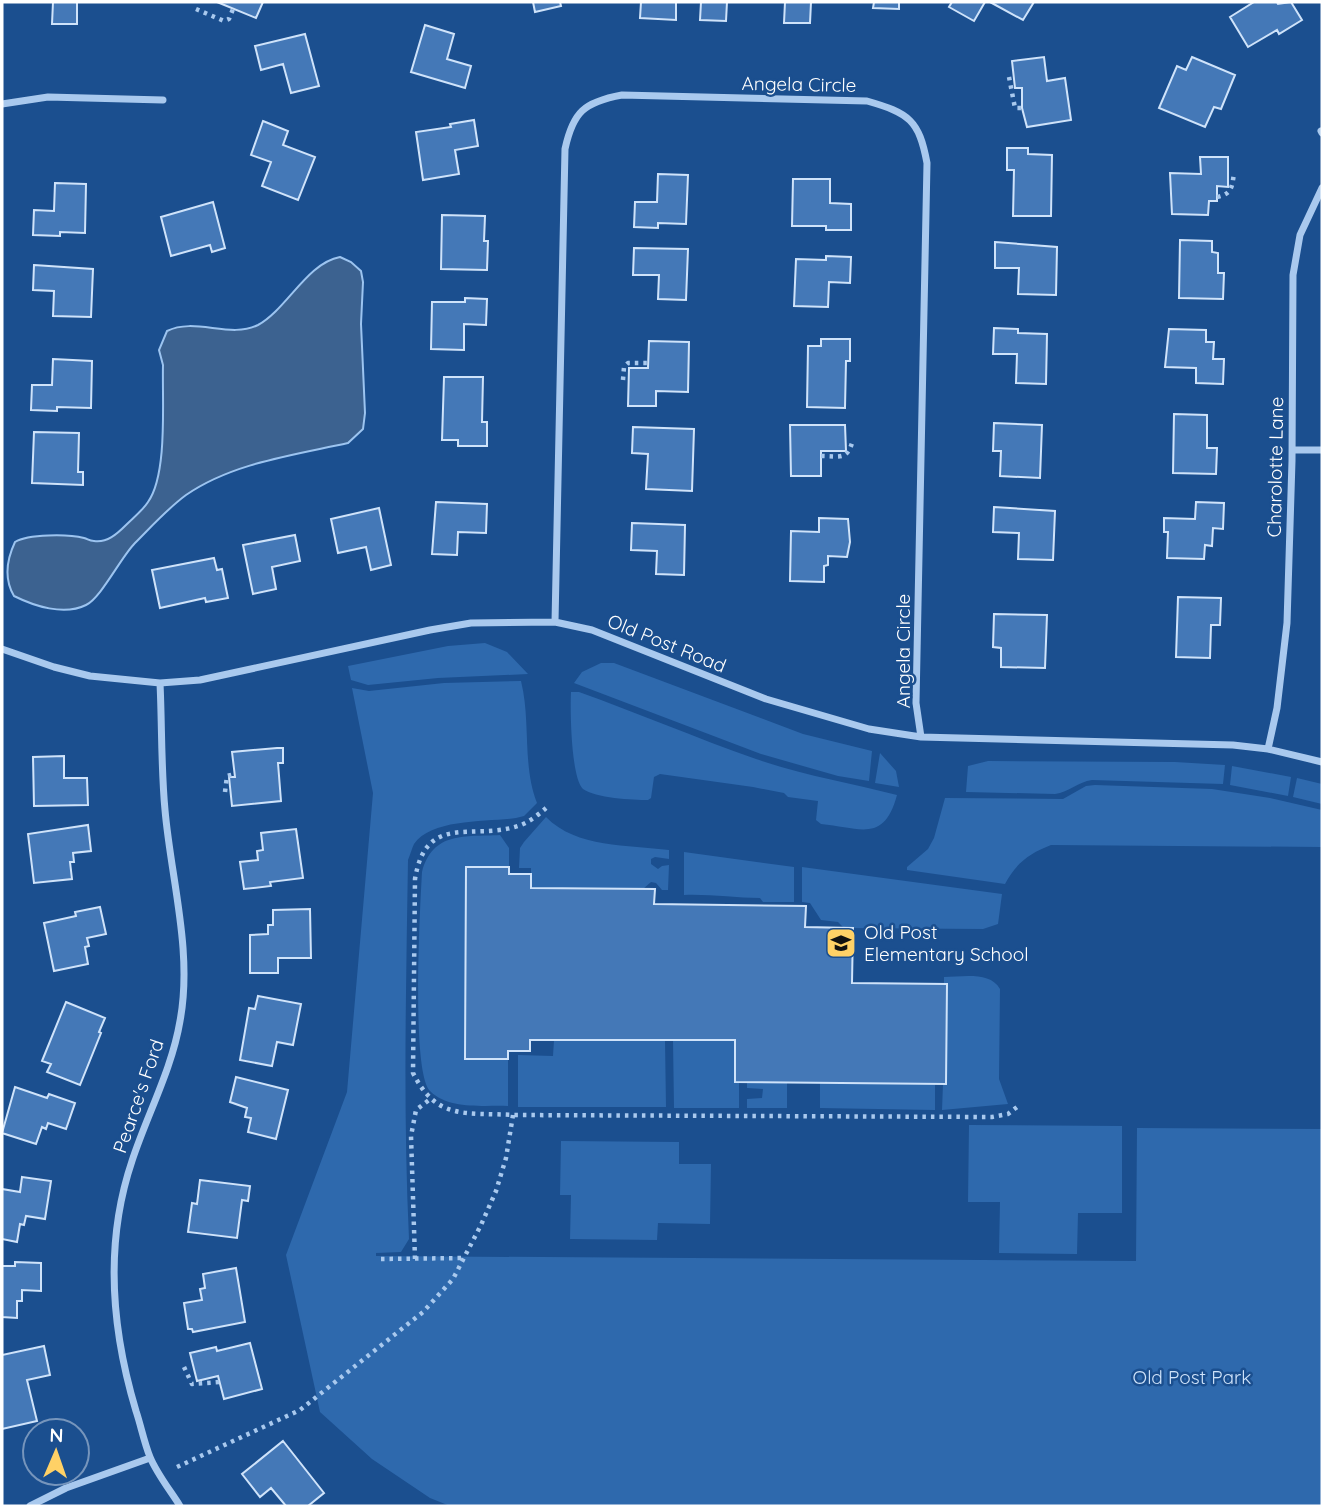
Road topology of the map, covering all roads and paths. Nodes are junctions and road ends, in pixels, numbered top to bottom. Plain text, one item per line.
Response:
1 (196, 9) dead end
2 (233, 9) dead end
3 (1009, 77) dead end
4 (163, 100) dead end
5 (2, 104) edge
6 (1022, 108) dead end
7 (1234, 173) dead end
8 (1322, 188) edge
9 (1217, 197) dead end
10 (648, 363) dead end
11 (623, 380) dead end
12 (853, 439) dead end
13 (1292, 450) junction
14 (1322, 450) edge
15 (821, 456) dead end
16 (555, 622) junction
17 (2, 649) edge
18 (160, 683) junction
19 (921, 737) junction
20 (1268, 750) junction
21 (1322, 762) edge
22 (234, 774) dead end
23 (225, 792) dead end
24 (546, 808) dead end
25 (429, 1100) junction
26 (1017, 1107) dead end
27 (513, 1115) junction
28 (465, 1258) junction
29 (381, 1259) dead end
30 (415, 1259) junction
31 (184, 1367) dead end
32 (220, 1382) dead end
33 (150, 1458) junction
34 (177, 1467) dead end
35 (30, 1506) edge
36 (180, 1506) edge

1 - 2 path
3 - 6 path
4 - 5 street
7 - 9 path
8 - 13 street, Charolotte Lane
10 - 11 path
12 - 15 path
13 - 14 street
13 - 20 street, Charolotte Lane
16 - 18 street, Old Post Road
16 - 19 street, Old Post Road
16 - 19 street, Angela Circle
17 - 18 street, Old Post Road
18 - 33 street, Pearce's Ford
19 - 20 street, Old Post Road
20 - 21 street, Old Post Road
22 - 23 path
24 - 25 path
25 - 27 path
25 - 30 path
26 - 27 path
27 - 28 path
28 - 30 path
28 - 34 path
29 - 30 path
31 - 32 path
33 - 35 street
33 - 36 street, Pearce's Ford

